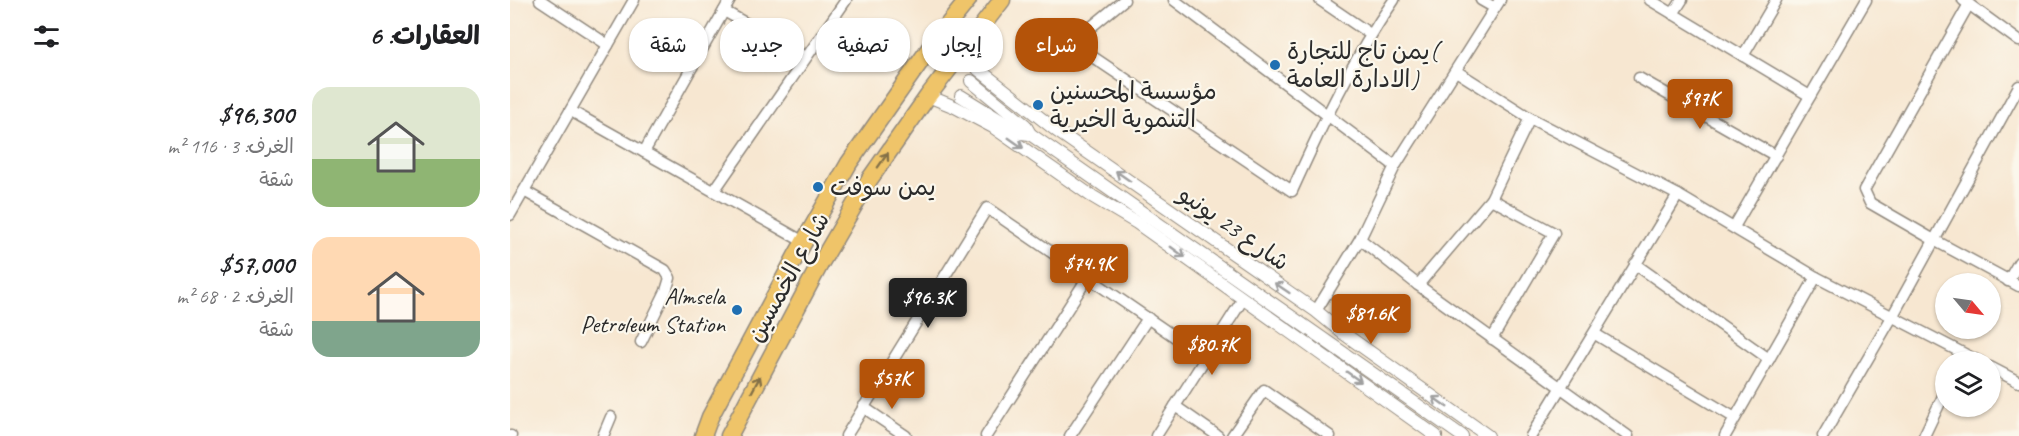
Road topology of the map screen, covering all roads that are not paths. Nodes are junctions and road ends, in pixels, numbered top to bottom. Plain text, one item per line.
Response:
1 (540, 0) edge
2 (634, 0) edge
3 (730, 0) edge
4 (846, 0) edge
5 (968, 0) edge
6 (1002, 0) edge
7 (1124, 0) edge
8 (1174, 0) edge
9 (1320, 0) edge
10 (1394, 0) edge
11 (1481, 0) edge
12 (1650, 0) edge
13 (1682, 0) edge
14 (1776, 0) edge
15 (1866, 0) edge
16 (1966, 2) edge
17 (1497, 4) edge
18 (724, 11) junction
19 (1673, 14) junction
20 (988, 18) edge
21 (1370, 34) junction
22 (2019, 41) edge
23 (608, 45) junction
24 (1743, 56) junction
25 (806, 57) junction
26 (1456, 71) junction
27 (946, 72) edge
28 (976, 72) edge
29 (982, 72) edge
30 (1639, 78) dead end
31 (971, 81) junction
32 (2019, 86) edge
33 (928, 96) junction
34 (1810, 96) junction
35 (958, 102) junction
36 (571, 111) junction
37 (1327, 114) junction
38 (1530, 118) junction
39 (1030, 134) junction
40 (644, 152) junction
41 (1776, 156) junction
42 (1395, 166) junction
43 (524, 191) junction
44 (714, 191) junction
45 (1678, 195) junction
46 (1491, 199) junction
47 (510, 215) edge
48 (1734, 227) junction
49 (1360, 239) junction
50 (1934, 240) junction
51 (800, 248) junction
52 (2019, 262) edge
53 (1635, 264) junction
54 (819, 266) junction
55 (1088, 277) junction
56 (1816, 277) junction
57 (2008, 281) junction
58 (1419, 285) junction
59 (2019, 286) edge
60 (1243, 299) junction
61 (772, 301) junction
62 (1316, 311) junction
63 (795, 313) junction
64 (1148, 318) junction
65 (1892, 318) junction
66 (1344, 333) junction
67 (1595, 334) junction
68 (1492, 339) junction
69 (641, 342) dead end
70 (1950, 351) edge
71 (1206, 359) junction
72 (1769, 359) junction
73 (1365, 369) junction
74 (2001, 373) edge
75 (2019, 382) edge
76 (1562, 389) junction
77 (1175, 406) junction
78 (863, 407) junction
79 (1935, 413) edge
80 (611, 417) dead end
81 (1735, 418) junction
82 (1925, 433) edge
83 (733, 434) edge
84 (603, 436) edge
85 (702, 436) edge
86 (846, 436) edge
87 (906, 436) edge
88 (986, 436) edge
89 (1070, 436) edge
90 (1156, 436) edge
91 (1218, 436) edge
92 (1232, 436) edge
93 (1330, 436) edge
94 (1436, 436) edge
95 (1462, 436) edge
96 (1488, 436) edge
97 (1532, 436) edge
98 (1628, 436) edge
99 (1725, 436) edge
100 (1823, 436) edge
101 (1938, 436) edge

1 - 23 street
2 - 23 street
3 - 18 street
4 - 25 street
5 - 51 main road, شارع الخمسين
6 - 20 main road, شارع الخمسين
7 - 37 street
8 - 37 street
9 - 21 street
10 - 21 street
11 - 17 street
12 - 19 street
13 - 19 street
14 - 24 street
15 - 34 street
16 - 22 street
16 - 50 street
17 - 26 street
18 - 25 street
18 - 40 street
19 - 24 street
21 - 37 street
23 - 36 street
24 - 34 street
25 - 44 street
26 - 38 street
26 - 42 street
27 - 33 main road, شارع الخمسين
28 - 31 street
62 -> 29 street, شارع 23 يونيو
30 - 41 street
31 - 35 street
31 - 39 street
32 - 50 street
33 - 35 street
54 -> 33 main road, شارع الخمسين
34 - 41 street
35 - 39 street
35 -> 60 street
36 - 40 street
36 - 43 street
37 - 42 street
38 - 45 street
38 - 46 street
39 - 73 street
40 - 44 street
41 - 48 street
42 - 49 street
43 - 47 street
43 - 69 street
44 - 51 street
45 - 48 street
45 - 53 street
46 - 58 street
46 - 68 street
48 - 56 street
49 - 58 street
49 - 62 street
50 - 57 street
50 - 65 street
51 - 54 main road
51 - 61 main road, شارع الخمسين
52 - 57 street
53 - 67 street
53 - 72 street
54 - 63 main road, شارع الخمسين
55 - 64 street
55 - 78 street
55 - 88 street
56 - 65 street
56 - 72 street
57 - 59 street
58 - 68 street
60 - 71 street
60 -> 94 street
61 - 63 main road
61 - 85 main road, شارع الخمسين
62 - 66 street, شارع 23 يونيو
83 -> 63 main road, شارع الخمسين
64 - 71 street
64 - 89 street
65 - 70 street
65 - 100 street
66 - 73 street
96 -> 66 street, شارع 23 يونيو
67 - 76 street
67 - 81 street
68 - 76 street
71 - 77 street
72 - 81 street
73 - 95 street
74 - 75 street
76 - 97 street
76 - 98 street
77 - 90 street
77 - 91 street
78 - 86 street
78 - 87 street
79 - 82 street
80 - 84 street
81 - 99 street
82 - 101 street
92 - 93 street

